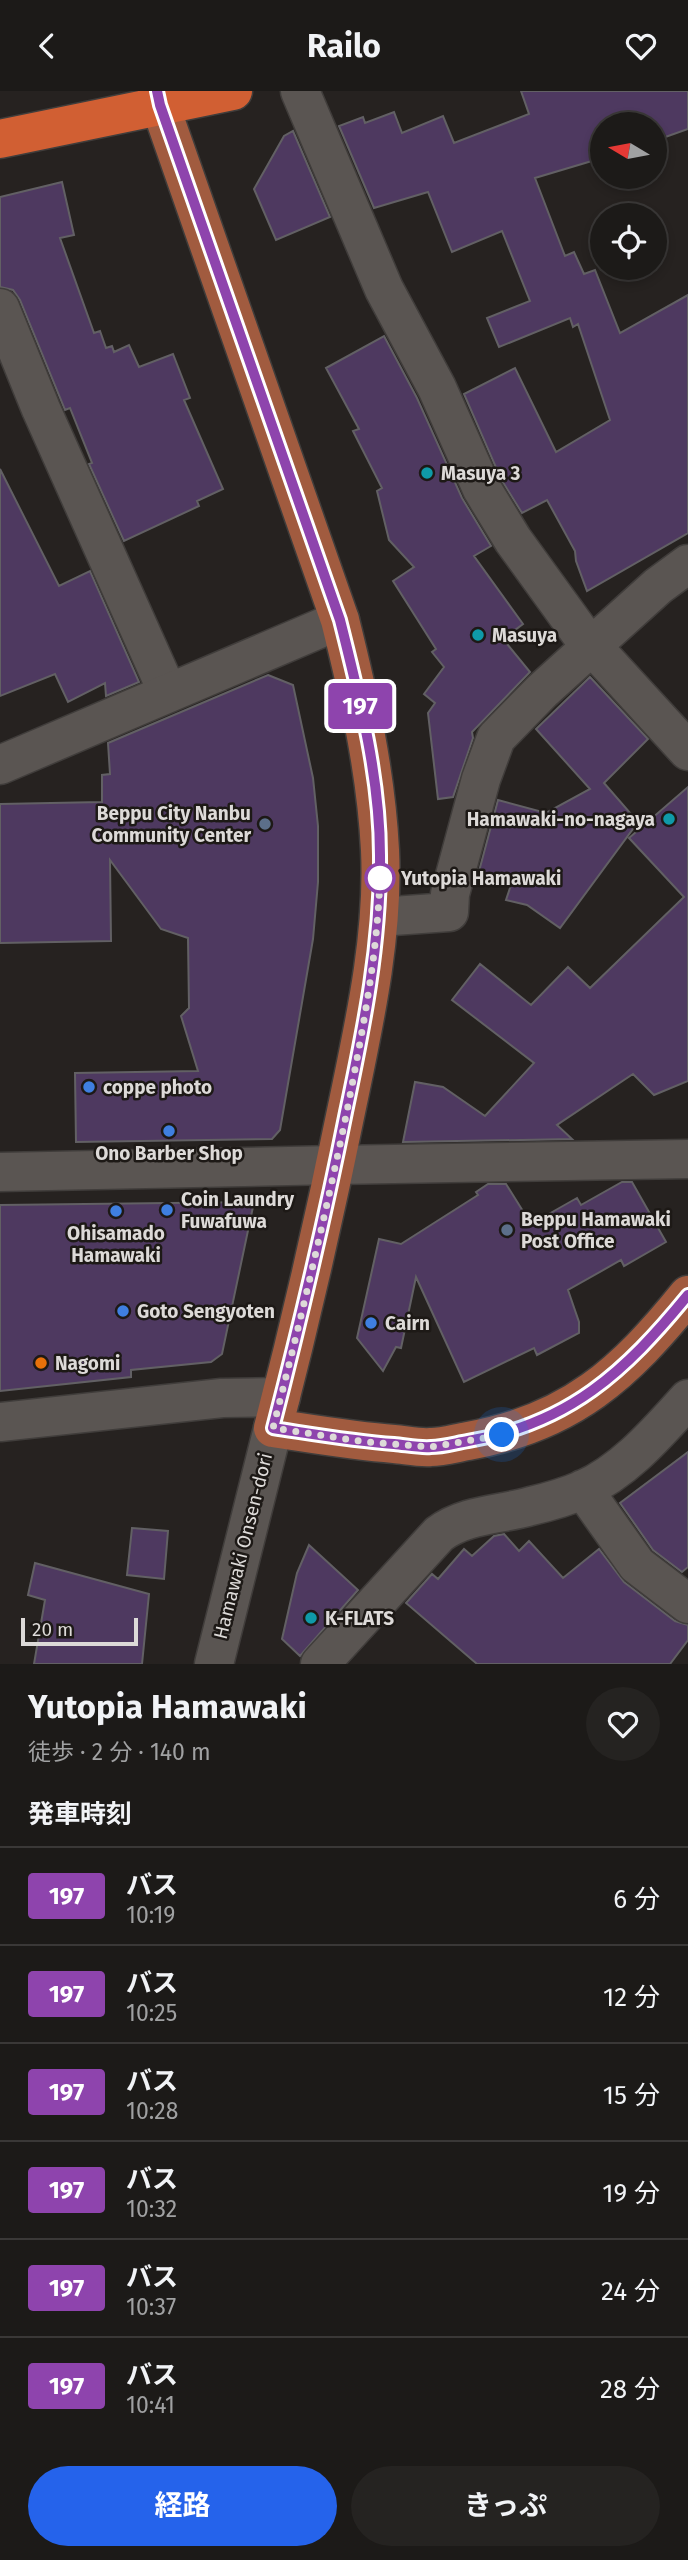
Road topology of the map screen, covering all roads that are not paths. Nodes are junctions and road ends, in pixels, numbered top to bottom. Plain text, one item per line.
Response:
1 (233, 91) edge
2 (300, 91) edge
3 (158, 98) edge
4 (0, 139) edge
5 (0, 308) edge
6 (688, 564) edge
7 (340, 620) junction
8 (592, 646) junction
9 (168, 693) junction
10 (688, 751) edge
11 (0, 765) edge
12 (379, 917) junction
13 (688, 1159) edge
14 (335, 1165) junction
15 (0, 1172) edge
16 (688, 1295) edge
17 (688, 1399) edge
18 (277, 1413) junction
19 (0, 1422) edge
20 (583, 1489) junction
21 (688, 1605) edge
22 (215, 1664) edge
23 (320, 1664) edge

1 - 3 highway
2 - 8 street
3 - 4 highway
3 - 7 main road
5 - 9 street
6 - 8 street
7 - 9 street
7 - 12 main road
8 - 10 street
8 - 12 street
9 - 11 street
12 - 14 main road
13 - 14 street
14 - 15 street
14 - 18 main road
16 - 18 main road
17 - 20 street
18 - 19 street
18 - 22 street, Hamawaki Onsen-dori
20 - 21 street
20 - 23 street

